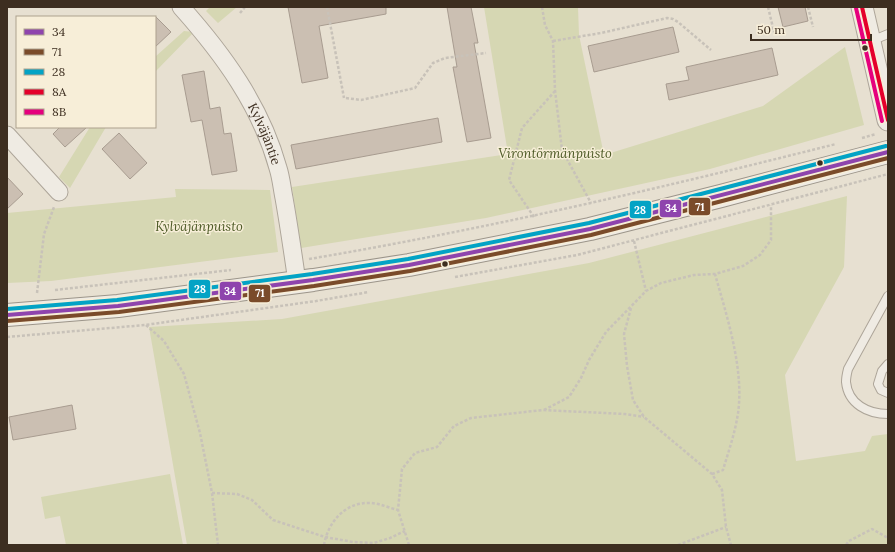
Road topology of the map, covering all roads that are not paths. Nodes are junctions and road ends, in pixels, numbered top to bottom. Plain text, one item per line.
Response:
1 (181, 7) edge
2 (862, 7) edge
3 (879, 38) edge
4 (883, 127) edge
5 (7, 135) edge
6 (888, 152) edge
7 (59, 192) road end
8 (295, 272) junction
9 (888, 296) edge
10 (7, 315) edge
11 (888, 364) edge
12 (888, 393) edge
13 (888, 414) edge

1 - 8 street, Kylväjäntie
2 - 3 street
3 - 4 street
5 - 7 street
6 - 8 main road
8 - 10 main road
9 - 13 lane
11 - 12 lane

